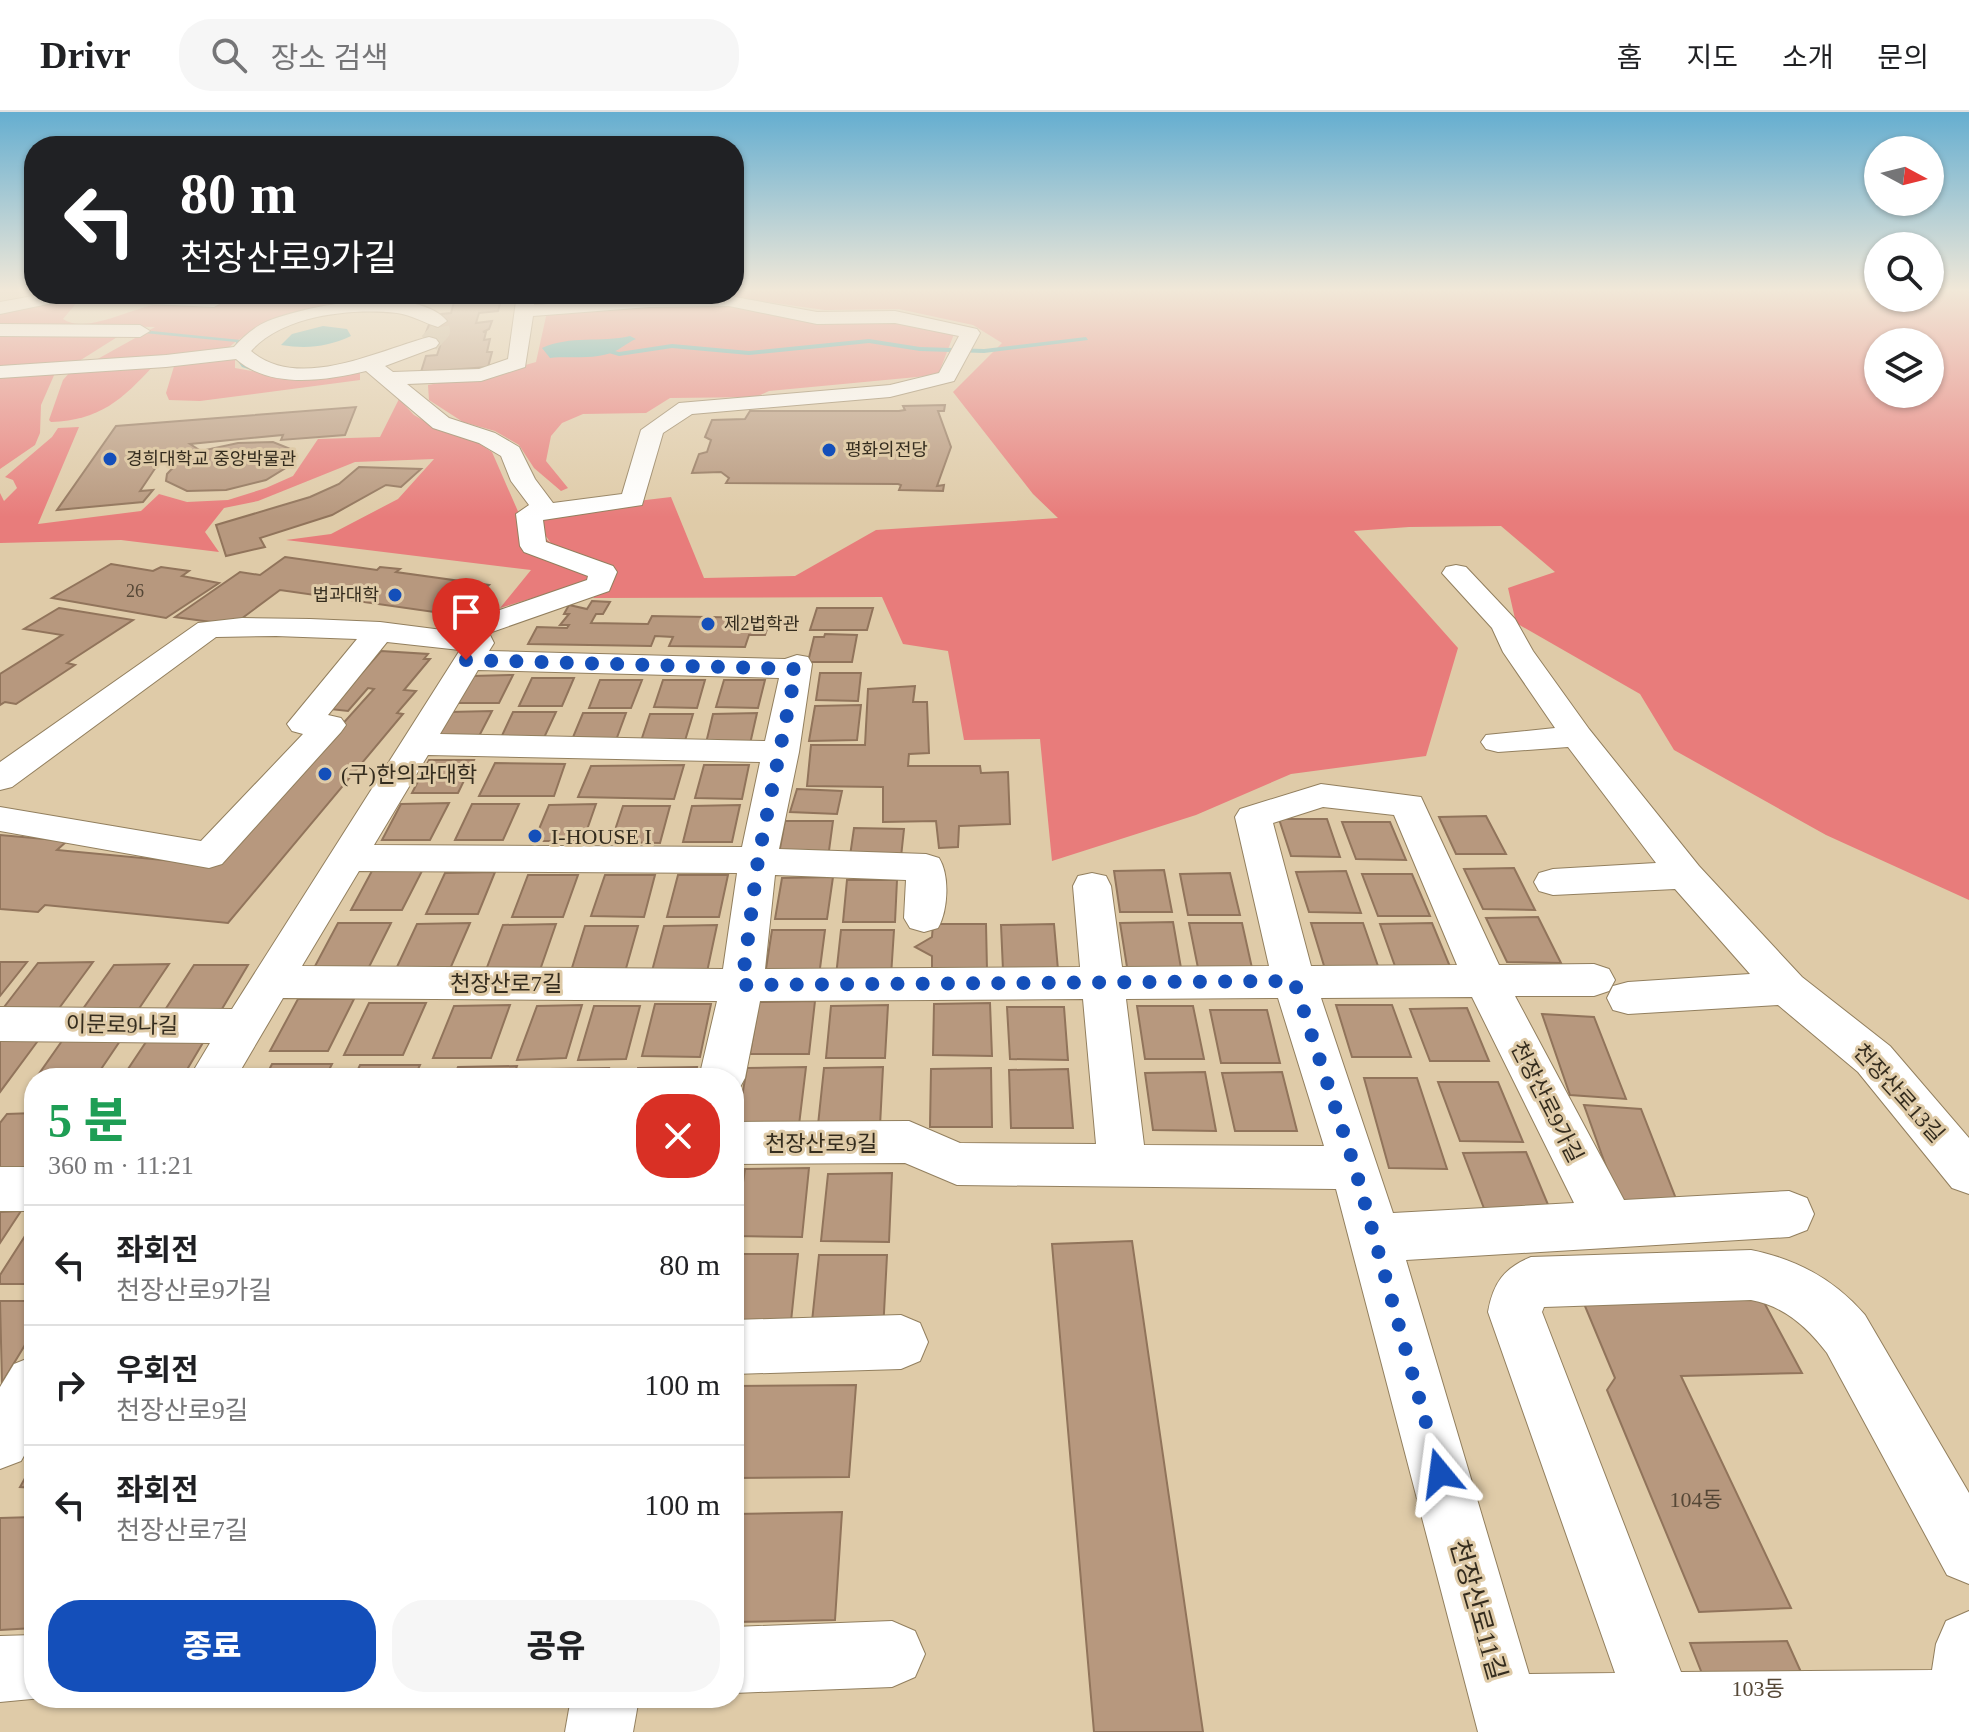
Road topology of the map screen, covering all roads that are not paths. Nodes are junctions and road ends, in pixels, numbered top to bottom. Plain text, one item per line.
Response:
1 (97, 366) edge
2 (257, 366) edge
3 (389, 366) edge
4 (510, 366) edge
5 (953, 366) edge
6 (0, 372) edge
7 (378, 372) junction
8 (529, 514) junction
9 (1456, 573) dead end
10 (380, 631) junction
11 (472, 652) junction
12 (1577, 736) junction
13 (1498, 742) dead end
14 (414, 744) junction
15 (782, 752) junction
16 (0, 779) edge
17 (0, 819) edge
18 (348, 858) junction
19 (758, 860) junction
20 (1685, 875) junction
21 (1553, 882) dead end
22 (1092, 886) dead end
23 (924, 918) dead end
24 (1484, 978) junction
25 (1294, 981) junction
26 (270, 982) junction
27 (1101, 982) junction
28 (742, 985) junction
29 (1787, 988) junction
30 (0, 1024) edge
31 (244, 1026) junction
32 (218, 1068) edge
33 (724, 1068) edge
34 (744, 1143) edge
35 (1122, 1164) junction
36 (1355, 1168) junction
37 (1969, 1173) edge
38 (0, 1189) edge
39 (24, 1189) edge
40 (1789, 1214) dead end
41 (1611, 1226) junction
42 (1374, 1238) junction
43 (901, 1342) dead end
44 (744, 1347) edge
45 (1969, 1553) edge
46 (1969, 1644) edge
47 (892, 1654) dead end
48 (744, 1660) edge
49 (24, 1668) edge
50 (0, 1669) edge
51 (1969, 1682) edge
52 (1969, 1703) edge
53 (1661, 1707) junction
54 (603, 1708) edge
55 (1508, 1720) edge
56 (599, 1732) edge

1 - 6 street
2 - 7 street
3 - 7 street
4 - 7 street
5 - 8 street
7 - 8 street
8 - 11 street
9 - 12 street, 천장산로13길
10 - 11 street
10 - 16 street
10 - 17 street
11 - 14 street
11 - 15 street
12 - 13 street
12 - 20 street, 천장산로13길
14 - 15 street
14 - 18 street
15 - 19 street
18 - 19 street
18 - 26 street
19 - 23 street
19 - 28 street
20 - 21 street
20 - 29 street, 천장산로13길
22 - 27 street
24 - 25 street
24 - 25 street, 천장산로9가길
24 - 29 street
24 - 41 street, 천장산로9가길
25 - 27 street
25 - 36 street, 천장산로11길
26 - 28 street, 천장산로7길
26 - 31 street
27 - 28 street
27 - 35 street
28 - 33 street
29 - 37 street, 천장산로13길
30 - 31 street, 이문로9나길
31 - 32 street
34 - 35 street, 천장산로9길
35 - 36 street
36 - 42 street, 천장산로11길
38 - 39 street
40 - 41 street
41 - 42 street
42 - 55 street, 천장산로11길
43 - 44 street
45 - 53 street
46 - 51 street
47 - 48 street
49 - 50 street
52 - 53 street
53 - 55 street
54 - 56 street

